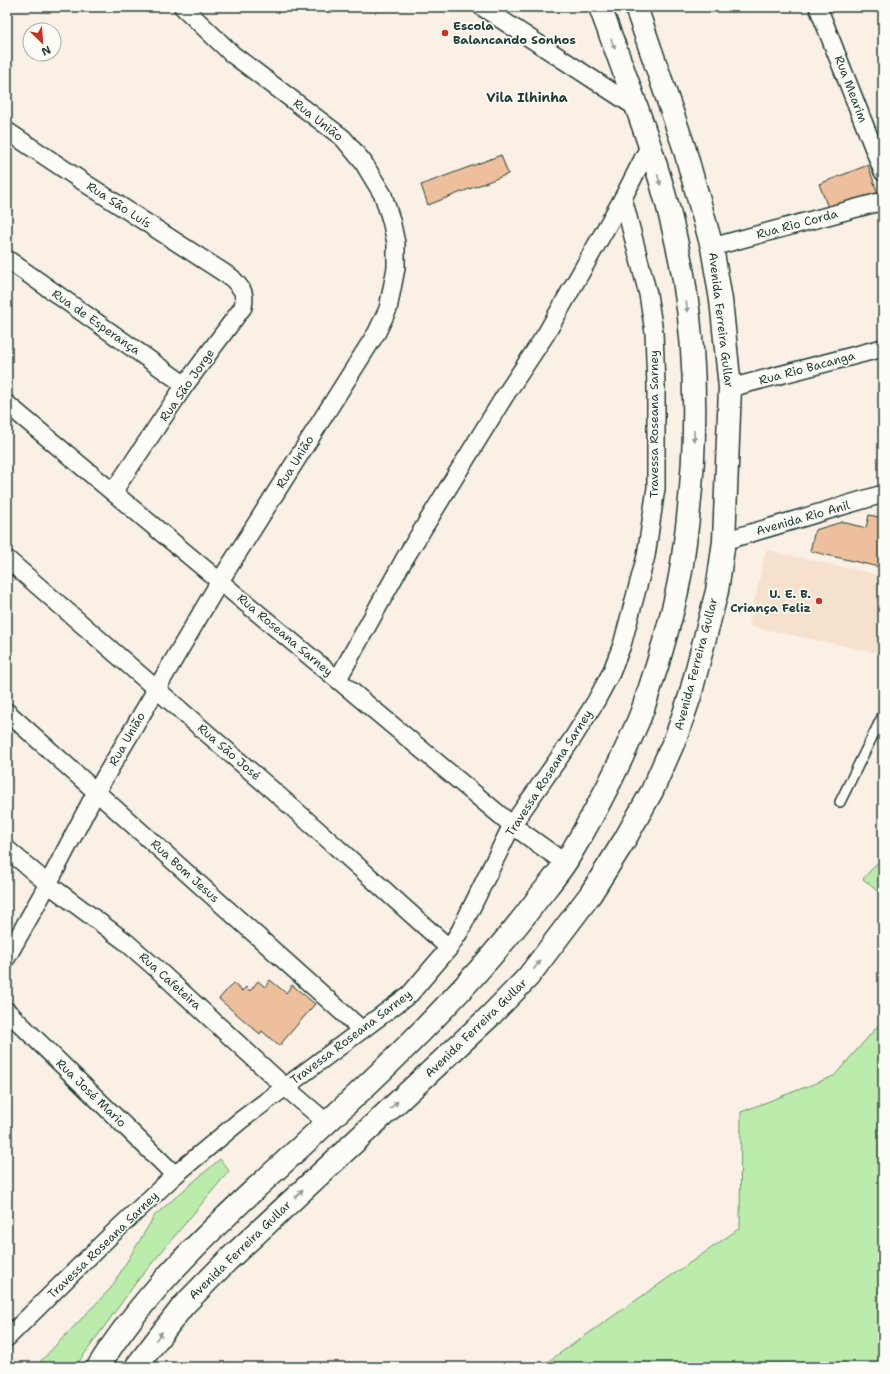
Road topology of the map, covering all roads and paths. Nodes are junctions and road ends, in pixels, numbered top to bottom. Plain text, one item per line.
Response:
1 (183, 7) edge
2 (482, 7) edge
3 (600, 7) edge
4 (636, 7) edge
5 (818, 7) edge
6 (637, 108) junction
7 (7, 131) edge
8 (650, 145) junction
9 (883, 172) edge
10 (623, 198) junction
11 (883, 201) edge
12 (712, 247) junction
13 (7, 259) edge
14 (232, 278) joint
15 (883, 348) edge
16 (186, 385) junction
17 (730, 388) junction
18 (7, 404) edge
19 (113, 492) junction
20 (883, 494) edge
21 (724, 541) junction
22 (7, 559) edge
23 (220, 581) junction
24 (338, 679) junction
25 (157, 689) junction
26 (7, 712) edge
27 (883, 715) edge
28 (96, 792) junction
29 (840, 802) dead end
30 (512, 825) junction
31 (7, 849) edge
32 (565, 863) junction
33 (48, 884) junction
34 (449, 948) junction
35 (7, 957) edge
36 (7, 1011) edge
37 (362, 1030) junction
38 (285, 1087) junction
39 (326, 1122) junction
40 (298, 1148) junction
41 (323, 1171) junction
42 (175, 1175) junction
43 (7, 1338) edge
44 (98, 1367) edge
45 (136, 1367) edge

1 - 23 street, Rua União
2 - 6 street
3 -> 6 main road
4 - 12 main road, Avenida Ferreira Gullar
5 - 9 street, Rua Mearim
6 - 8 main road
7 - 14 street, Rua São Luís
8 - 10 street
8 -> 32 main road
10 - 24 street
10 - 30 street, Travessa Roseana Sarney
11 - 12 street, Rua Rio Corda
12 - 17 main road, Avenida Ferreira Gullar
13 - 16 street, Rua de Esperança
14 - 16 street, Rua São Jorge
15 - 17 street, Rua Rio Bacanga
16 - 19 street, Rua São Jorge
17 - 21 main road, Avenida Ferreira Gullar
18 - 19 street, Rua Roseana Sarney
19 - 23 street, Rua Roseana Sarney
20 - 21 street, Avenida Rio Anil
41 -> 21 main road, Avenida Ferreira Gullar
22 - 25 street, Rua São José
23 - 24 street, Rua Roseana Sarney
23 - 25 street, Rua União
24 - 30 street, Rua Roseana Sarney
25 - 28 street, Rua União
25 - 34 street, Rua São José
26 - 28 street, Rua Bom Jesus
27 - 29 lane
28 - 33 street, Rua União
28 - 37 street, Rua Bom Jesus
30 - 32 street, Rua Roseana Sarney
30 - 34 street, Travessa Roseana Sarney
31 - 33 street, Rua Cafeteira
32 - 39 main road
33 - 35 street, Rua União
33 - 38 street, Rua Cafeteira
34 - 37 street, Travessa Roseana Sarney
36 - 42 street, Rua José Mario
37 - 38 street, Travessa Roseana Sarney
38 - 39 street, Rua Cafeteira
38 - 42 street, Travessa Roseana Sarney
39 - 40 main road
40 - 41 main road
40 - 44 main road
45 -> 41 main road, Avenida Ferreira Gullar
42 - 43 street, Travessa Roseana Sarney

